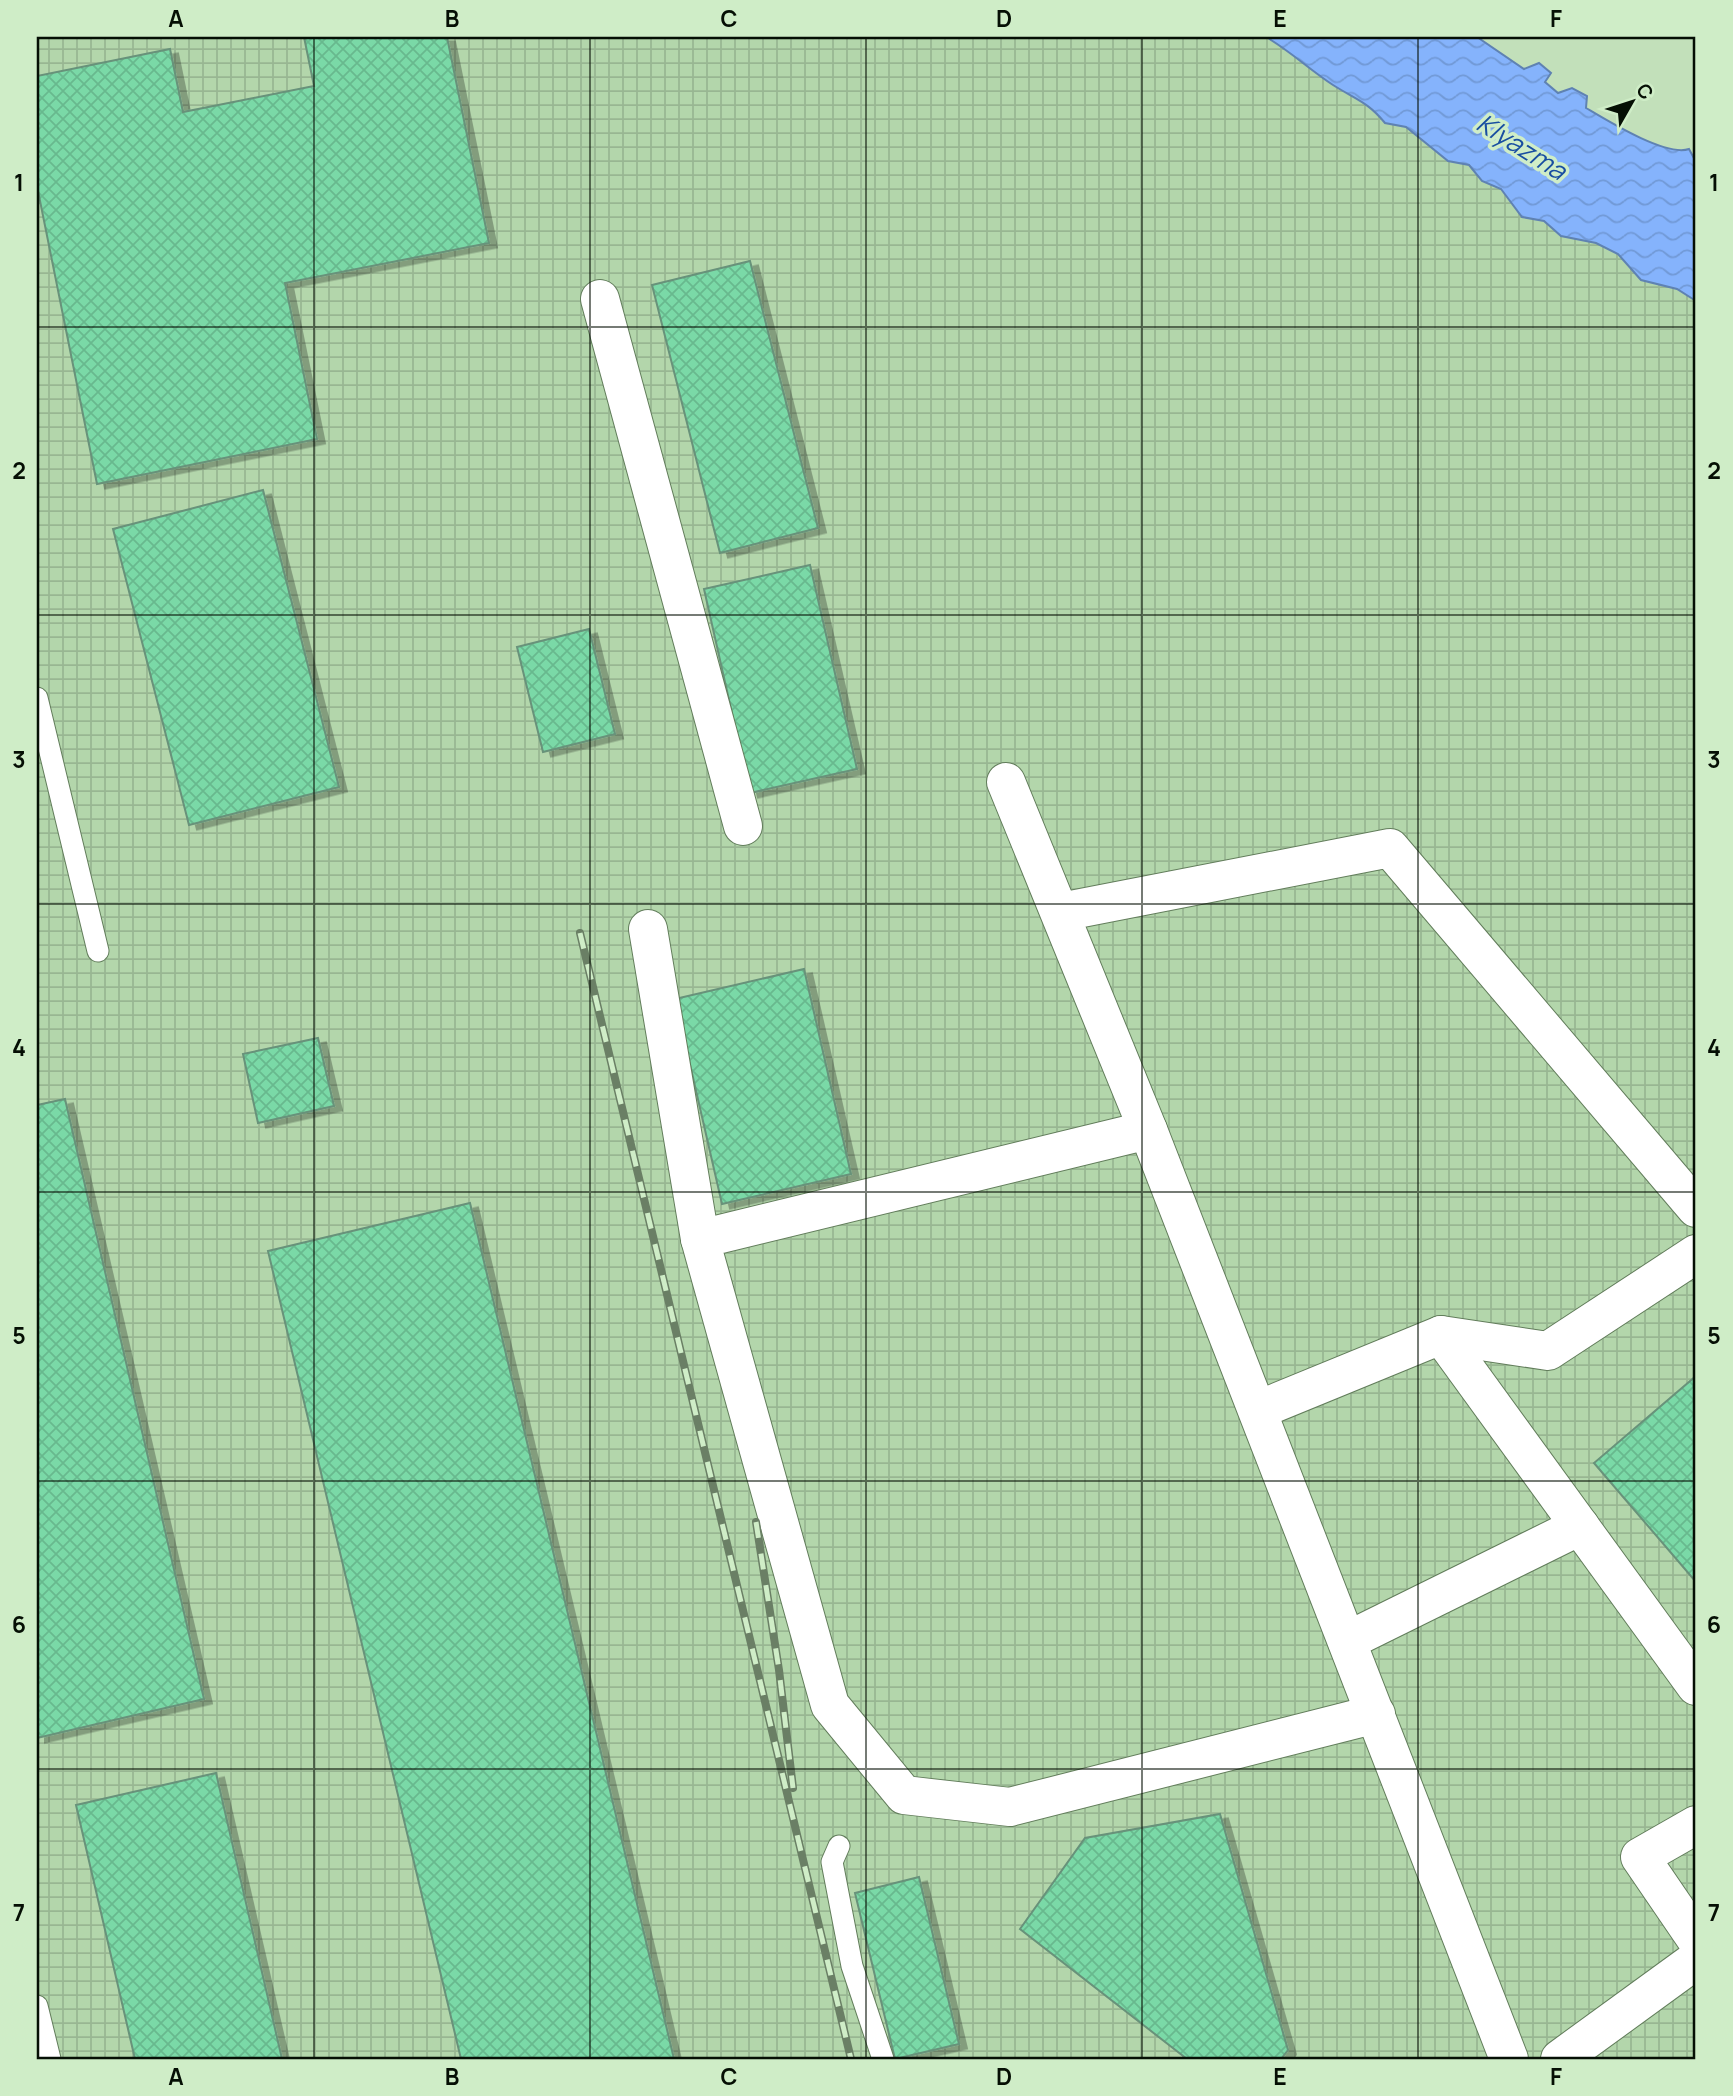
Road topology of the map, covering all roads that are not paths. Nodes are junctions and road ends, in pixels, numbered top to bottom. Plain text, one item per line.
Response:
1 (600, 299) dead end
2 (37, 698) edge
3 (1006, 782) dead end
4 (743, 826) dead end
5 (1061, 912) junction
6 (648, 929) dead end
7 (98, 951) dead end
8 (1149, 1130) junction
9 (1696, 1208) edge
10 (700, 1239) junction
11 (1696, 1254) edge
12 (1441, 1335) junction
13 (1258, 1410) junction
14 (1580, 1526) junction
15 (1347, 1641) junction
16 (1696, 1686) edge
17 (1376, 1714) junction
18 (1696, 1825) edge
19 (839, 1846) dead end
20 (1696, 1938) edge
21 (1696, 1960) edge
22 (37, 2006) edge
23 (50, 2059) edge
24 (883, 2059) edge
25 (1509, 2059) edge
26 (1560, 2059) edge

1 - 4 street
2 - 7 lane
3 - 5 street
5 - 8 street
5 - 9 street
6 - 10 street
8 - 10 street
8 - 13 street
10 - 17 street
11 - 12 street
12 - 13 street
12 - 14 street
13 - 15 street
14 - 15 street
14 - 16 street
15 - 17 street
17 - 25 street
18 - 20 street
19 - 24 lane
21 - 26 street
22 - 23 lane

